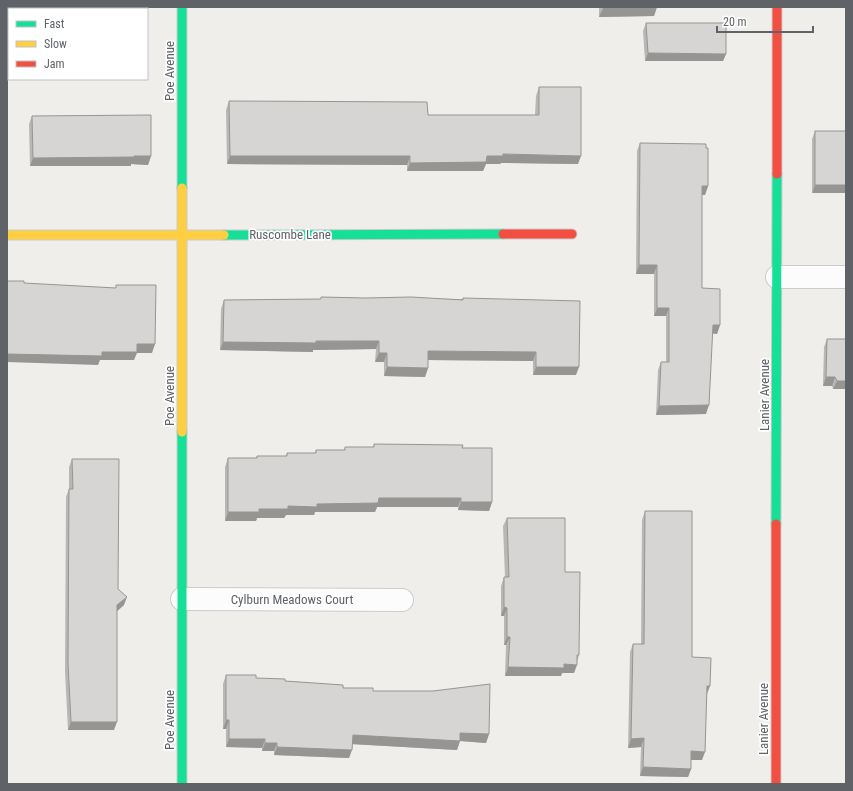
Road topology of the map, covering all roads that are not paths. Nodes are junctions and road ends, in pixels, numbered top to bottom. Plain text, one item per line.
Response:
1 (182, 7) edge
2 (777, 7) edge
3 (182, 234) junction
4 (572, 234) dead end
5 (7, 235) edge
6 (777, 277) junction
7 (846, 277) edge
8 (182, 599) junction
9 (402, 600) dead end
10 (182, 784) edge
11 (776, 784) edge

1 - 3 street, Poe Avenue
2 - 6 street, Lanier Avenue
3 - 4 street, Ruscombe Lane
3 - 5 street, Ruscombe Lane
3 - 8 street, Poe Avenue
6 - 7 street
6 - 11 street, Lanier Avenue
8 - 9 street, Cylburn Meadows Court
8 - 10 street, Poe Avenue

